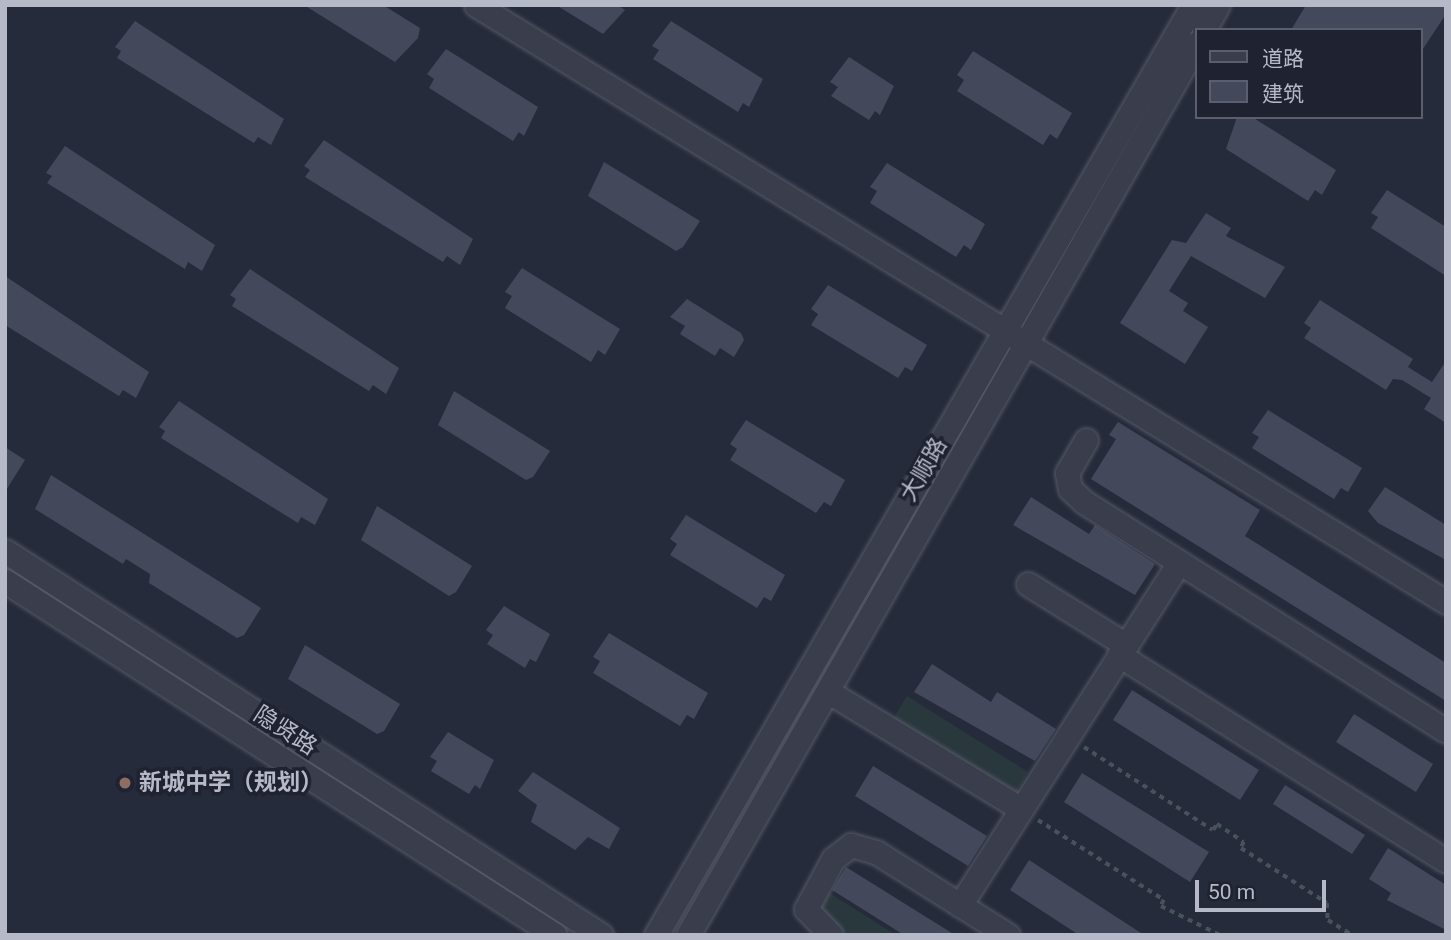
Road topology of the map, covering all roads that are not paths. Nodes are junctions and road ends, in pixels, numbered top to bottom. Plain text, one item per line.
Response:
1 (476, 5) edge
2 (1193, 5) edge
3 (1218, 5) edge
4 (1206, 28) edge
5 (1196, 45) edge
6 (1006, 328) junction
7 (1029, 341) junction
8 (1086, 440) dead end
9 (5, 551) edge
10 (1179, 562) junction
11 (5, 581) edge
12 (1028, 584) dead end
13 (1446, 602) edge
14 (1123, 650) junction
15 (837, 696) dead end
16 (1446, 732) edge
17 (1021, 809) junction
18 (1446, 861) edge
19 (960, 905) junction
20 (555, 935) edge
21 (600, 935) edge
22 (656, 935) edge
23 (688, 935) edge
24 (831, 935) edge
25 (1008, 935) edge

1 - 6 street
2 - 6 street, 大顺路
3 - 4 street
5 - 7 street, 大顺路
6 - 7 street
6 - 22 street, 大顺路
7 - 13 street
7 - 23 street, 大顺路
8 - 10 street
9 - 21 street, 隐贤路
10 - 14 street
10 - 16 street
11 - 20 street, 隐贤路
12 - 14 street
14 - 17 street
14 - 18 street
15 - 17 street
17 - 19 street
19 - 24 street
19 - 25 street

